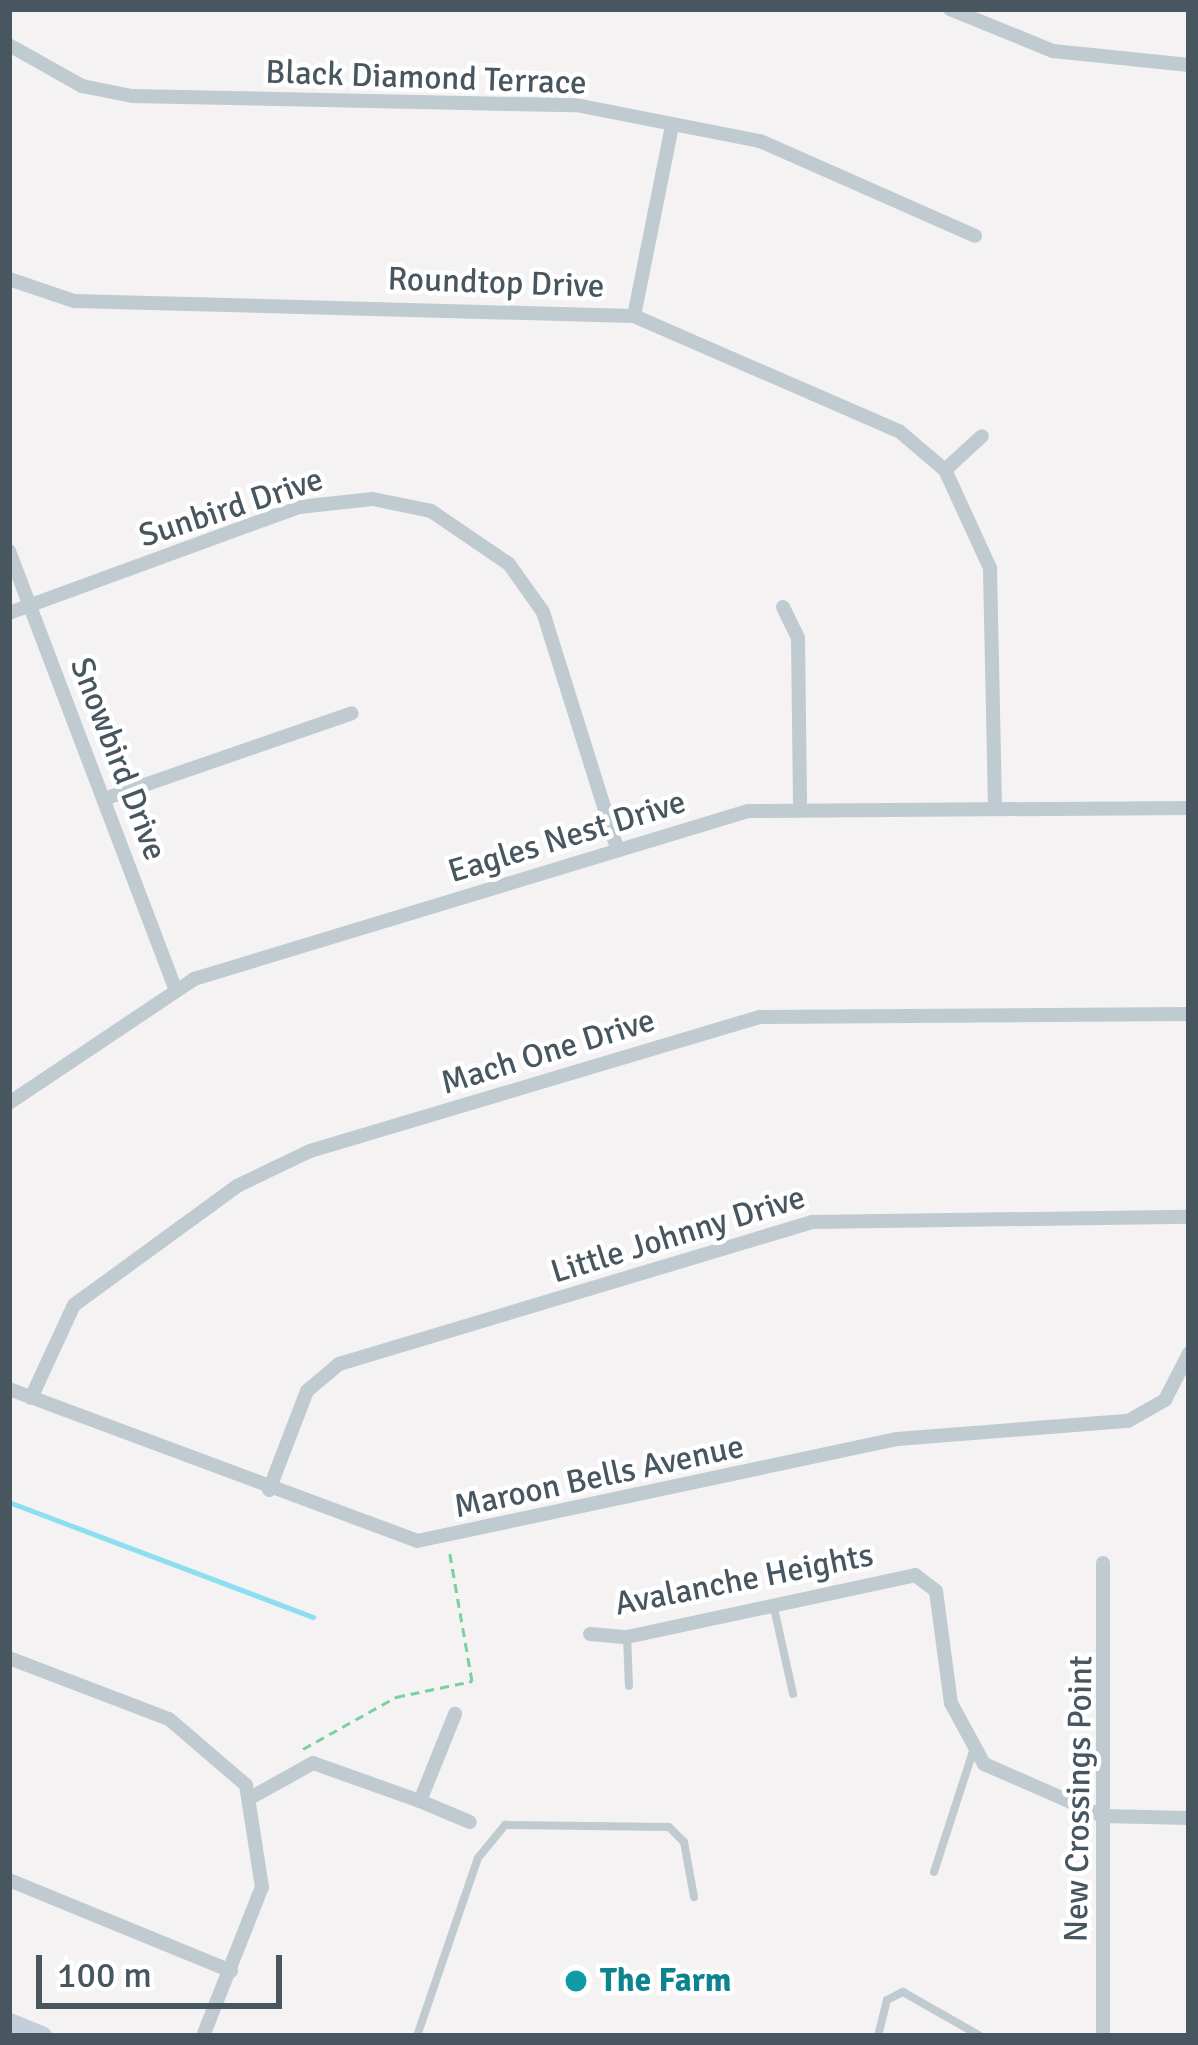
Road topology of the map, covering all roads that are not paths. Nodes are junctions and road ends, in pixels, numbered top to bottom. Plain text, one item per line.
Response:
1 (950, 9) edge
2 (9, 45) edge
3 (1189, 65) edge
4 (672, 125) junction
5 (975, 236) dead end
6 (9, 279) edge
7 (634, 316) junction
8 (982, 436) dead end
9 (945, 470) junction
10 (9, 550) edge
11 (32, 605) junction
12 (783, 607) dead end
13 (9, 613) edge
14 (352, 713) dead end
15 (104, 800) junction
16 (995, 807) junction
17 (800, 808) junction
18 (1189, 808) edge
19 (619, 851) junction
20 (175, 988) junction
21 (1189, 1014) edge
22 (9, 1103) edge
23 (1189, 1217) edge
24 (1189, 1354) edge
25 (9, 1389) edge
26 (31, 1398) junction
27 (269, 1490) junction
28 (1103, 1563) dead end
29 (773, 1604) junction
30 (590, 1634) dead end
31 (628, 1637) junction
32 (9, 1658) edge
33 (629, 1686) dead end
34 (793, 1694) dead end
35 (454, 1714) dead end
36 (973, 1751) junction
37 (252, 1797) junction
38 (420, 1802) junction
39 (1103, 1816) junction
40 (1189, 1818) edge
41 (470, 1822) dead end
42 (934, 1872) dead end
43 (9, 1880) edge
44 (694, 1897) dead end
45 (231, 1971) junction
46 (9, 2023) edge
47 (42, 2036) edge
48 (203, 2036) edge
49 (417, 2036) edge
50 (878, 2036) edge
51 (980, 2036) edge
52 (1103, 2036) edge

1 - 3 street
2 - 4 street, Black Diamond Terrace
4 - 5 street, Black Diamond Terrace
4 - 7 street
6 - 7 street, Roundtop Drive
7 - 9 street, Roundtop Drive
8 - 9 street
9 - 16 street
10 - 11 street, Snowbird Drive
11 - 13 street, Sunbird Drive
11 - 15 street, Snowbird Drive
11 - 19 street, Sunbird Drive
12 - 17 street
14 - 15 street
15 - 20 street, Snowbird Drive
16 - 17 street, Eagles Nest Drive
16 - 18 street, Eagles Nest Drive
17 - 19 street, Eagles Nest Drive
19 - 20 street, Eagles Nest Drive
20 - 22 street, Eagles Nest Drive
21 - 26 street, Mach One Drive
23 - 27 street, Little Johnny Drive
24 - 27 street, Maroon Bells Avenue
25 - 26 street, Maroon Bells Avenue
26 - 27 street, Maroon Bells Avenue
28 - 39 street, New Crossings Point
29 - 31 street, Avalanche Heights
29 - 34 lane
29 - 36 street, Avalanche Heights
30 - 31 street, Avalanche Heights
31 - 33 lane
32 - 37 street
35 - 38 street
36 - 39 street
36 - 42 lane
37 - 38 street
37 - 45 street
38 - 41 street
39 - 40 street
39 - 52 street, New Crossings Point
43 - 45 street
44 - 49 lane
45 - 48 street
46 - 47 main road
50 - 51 lane

